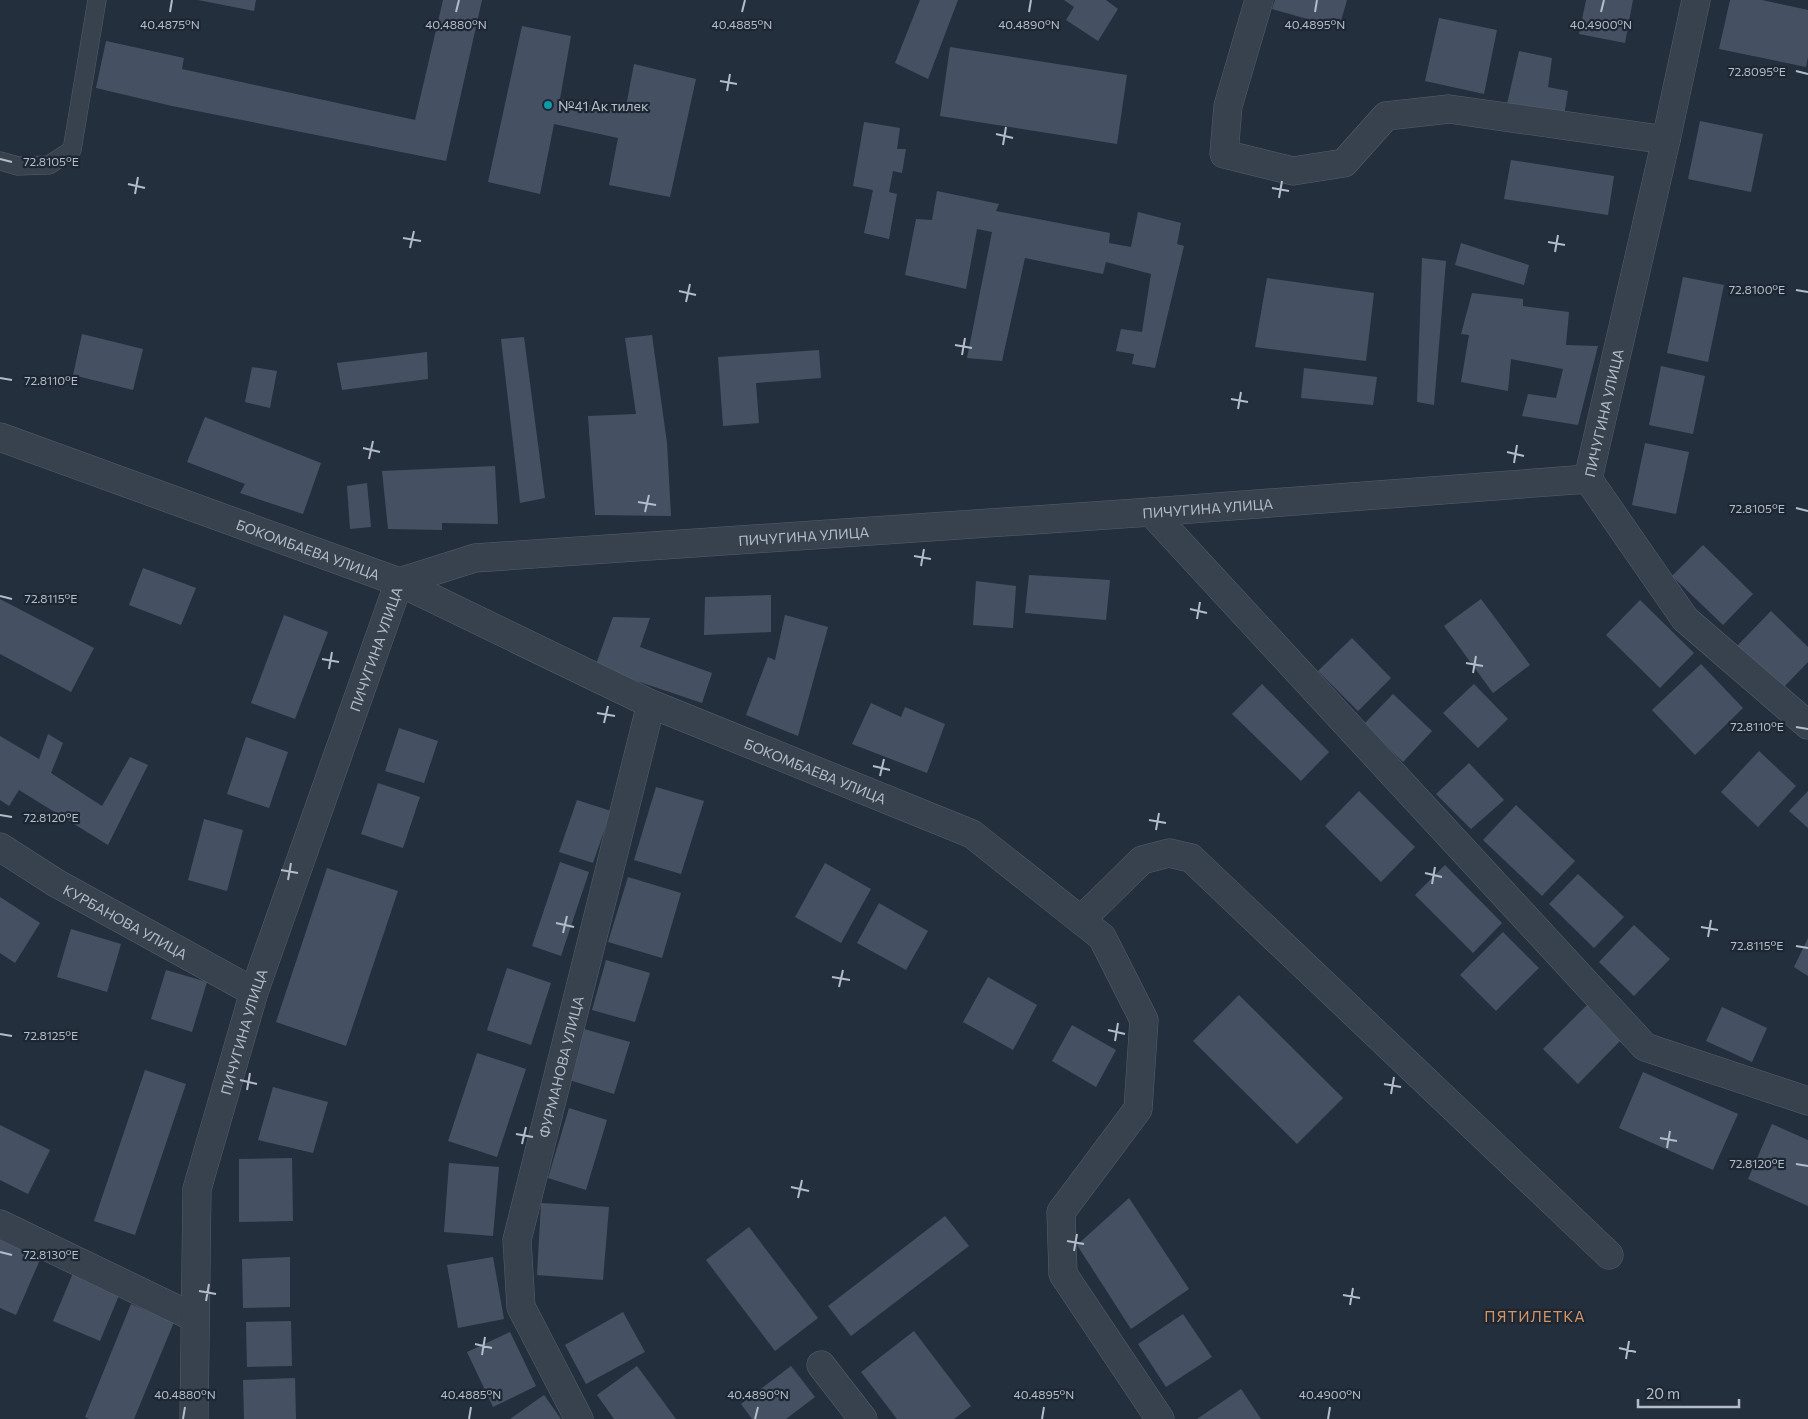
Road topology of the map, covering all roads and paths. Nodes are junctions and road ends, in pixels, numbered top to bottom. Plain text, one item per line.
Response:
1 (97, 0) edge
2 (1260, 0) edge
3 (1696, 0) edge
4 (1666, 140) junction
5 (0, 161) edge
6 (0, 437) edge
7 (1588, 480) junction
8 (1151, 512) junction
9 (399, 582) junction
10 (651, 704) junction
11 (1808, 726) edge
12 (0, 847) edge
13 (1081, 920) junction
14 (254, 992) junction
15 (1808, 1101) edge
16 (0, 1224) edge
17 (1609, 1255) dead end
18 (194, 1317) junction
19 (821, 1365) dead end
20 (194, 1419) edge
21 (579, 1419) edge
22 (863, 1419) edge
23 (1160, 1419) edge

1 - 5 lane
2 - 4 street
3 - 4 street, ПИЧУГИНА УЛИЦА
4 - 7 street, ПИЧУГИНА УЛИЦА
6 - 9 street, БОКОМБАЕВА УЛИЦА
7 - 8 street, ПИЧУГИНА УЛИЦА
7 - 11 street
8 - 9 street, ПИЧУГИНА УЛИЦА
8 - 15 street
9 - 10 street, БОКОМБАЕВА УЛИЦА
9 - 14 street, ПИЧУГИНА УЛИЦА
10 - 13 street, БОКОМБАЕВА УЛИЦА
10 - 21 street, ФУРМАНОВА УЛИЦА
12 - 14 street, КУРБАНОВА УЛИЦА
13 - 17 street
13 - 23 street, БОКОМБАЕВА УЛИЦА
14 - 18 street, ПИЧУГИНА УЛИЦА
16 - 18 street
18 - 20 street, ПИЧУГИНА УЛИЦА
19 - 22 street

